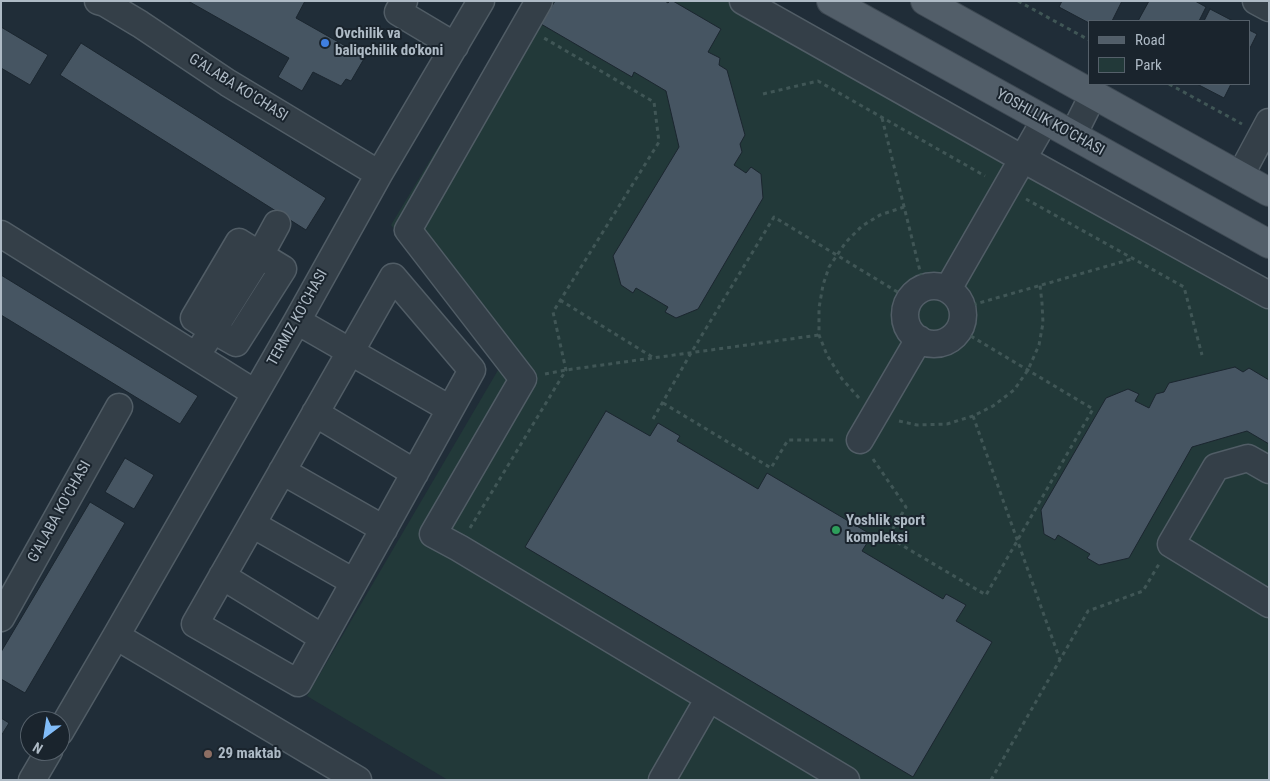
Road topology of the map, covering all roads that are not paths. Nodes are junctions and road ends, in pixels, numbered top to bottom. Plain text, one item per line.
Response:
1 (98, 1) edge
2 (404, 1) edge
3 (481, 1) edge
4 (539, 1) edge
5 (743, 1) edge
6 (832, 1) edge
7 (925, 1) edge
8 (1256, 1) edge
9 (1269, 8) edge
10 (455, 46) junction
11 (1093, 95) junction
12 (1045, 120) junction
13 (1265, 128) edge
14 (1073, 135) junction
15 (1023, 159) junction
16 (379, 174) junction
17 (1240, 176) junction
18 (1269, 192) edge
19 (277, 224) dead end
20 (1, 234) edge
21 (1269, 244) edge
22 (260, 254) junction
23 (1269, 295) edge
24 (940, 302) junction
25 (297, 321) junction
26 (213, 330) junction
27 (919, 340) junction
28 (350, 352) junction
29 (196, 356) junction
30 (255, 393) junction
31 (119, 407) dead end
32 (450, 409) junction
33 (315, 413) junction
34 (860, 440) road end
35 (1269, 470) edge
36 (282, 471) junction
37 (415, 473) junction
38 (252, 524) junction
39 (384, 529) junction
40 (222, 576) junction
41 (354, 582) junction
42 (1269, 604) edge
43 (1, 618) edge
44 (116, 636) junction
45 (323, 638) junction
46 (709, 698) junction
47 (70, 715) edge
48 (43, 761) edge
49 (32, 780) edge
50 (358, 780) edge
51 (662, 780) edge
52 (846, 780) edge

1 - 16 street, G'ALABA KO'CHASI
2 - 10 street
3 - 10 street, TERMIZ KO'CHASI
4 - 46 street
5 - 15 street
6 - 12 main road, YOSHLLIK KO'CHASI
7 - 11 main road
8 - 9 street
10 - 16 street, TERMIZ KO'CHASI
11 - 14 street
11 - 17 main road
12 - 14 main road, YOSHLLIK KO'CHASI
12 - 15 street
13 - 17 street
14 - 21 main road, YOSHLLIK KO'CHASI
15 - 23 street
15 - 24 street
16 - 25 street, TERMIZ KO'CHASI
17 - 18 main road
19 - 22 street
20 - 29 street
22 - 26 street
22 - 26 street
24 - 27 street
24 - 27 street
25 - 28 street
25 - 30 street, TERMIZ KO'CHASI
26 - 29 street
27 - 34 street
28 - 32 street
28 - 32 street
28 - 33 street
29 - 30 street
30 - 44 street, TERMIZ KO'CHASI
31 - 43 street, G'ALABA KO'CHASI
32 - 37 street
33 - 36 street
33 - 37 street
35 - 42 street
36 - 38 street
36 - 39 street
37 - 39 street
38 - 40 street
38 - 41 street
39 - 41 street
40 - 45 street
40 - 45 street
41 - 45 street
44 - 47 street, TERMIZ KO'CHASI
44 - 50 street
46 - 51 street
46 - 52 street
48 - 49 street

